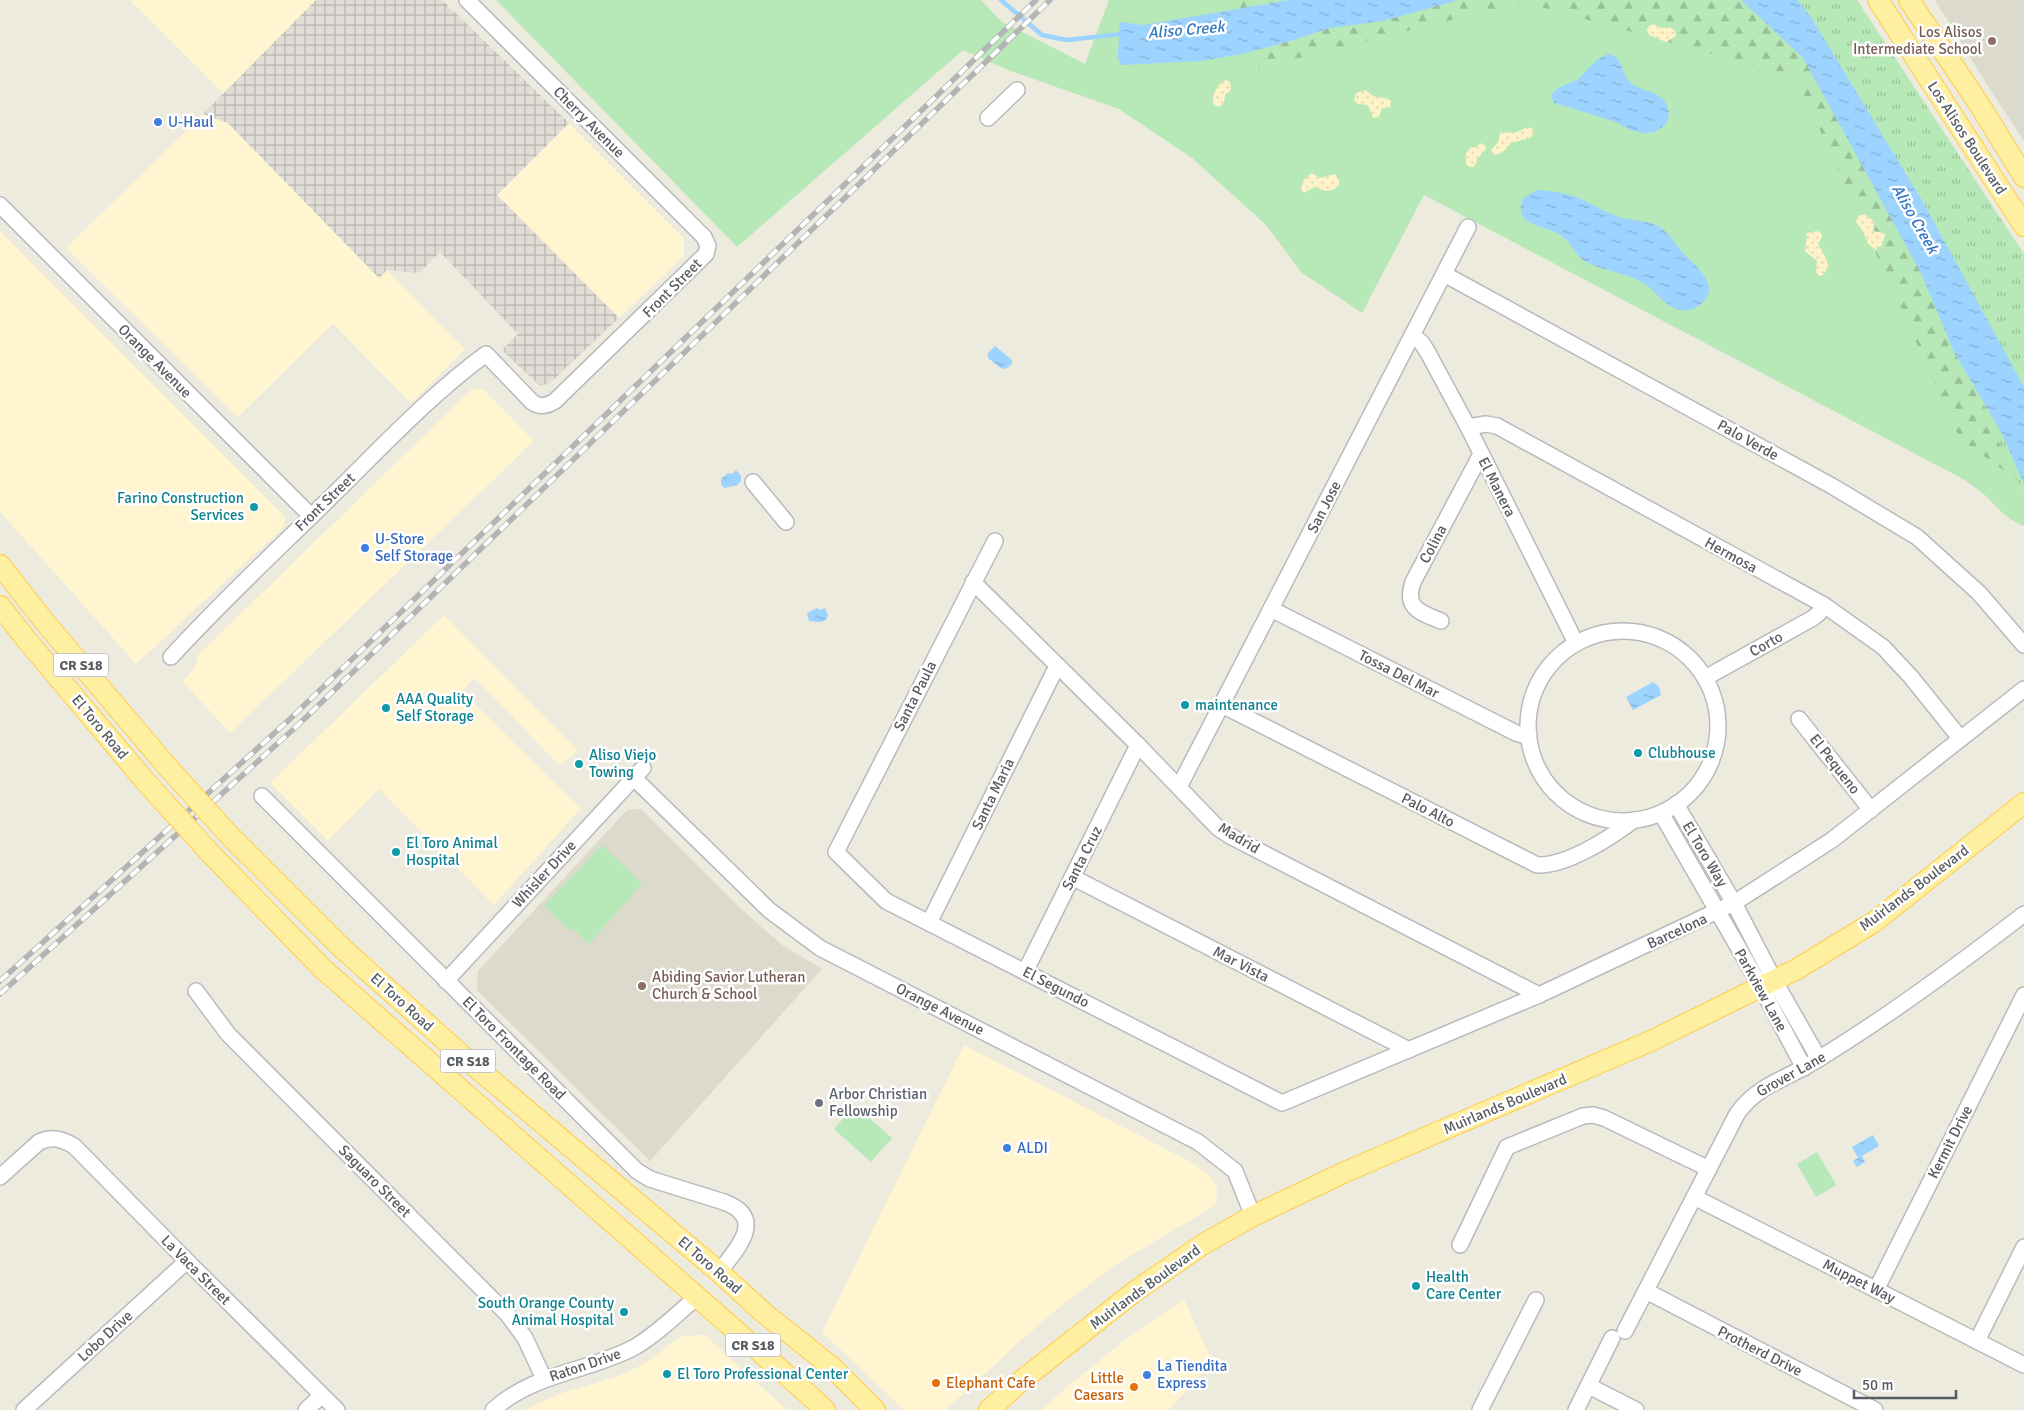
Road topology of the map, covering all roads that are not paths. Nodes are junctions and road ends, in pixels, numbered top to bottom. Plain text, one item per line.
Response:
1 (467, 0) edge
2 (1878, 0) edge
3 (1909, 0) edge
4 (1017, 90) dead end
5 (988, 118) dead end
6 (2024, 177) edge
7 (0, 205) edge
8 (2024, 226) edge
9 (1468, 227) dead end
10 (708, 246) joint
11 (1444, 274) junction
12 (1412, 335) junction
13 (1468, 426) junction
14 (1481, 454) junction
15 (753, 482) dead end
16 (311, 516) junction
17 (786, 522) dead end
18 (995, 541) dead end
19 (0, 565) edge
20 (973, 582) junction
21 (1824, 605) junction
22 (0, 606) edge
23 (1271, 609) junction
24 (1441, 621) dead end
25 (1576, 643) junction
26 (2024, 645) edge
27 (171, 657) dead end
28 (1057, 666) junction
29 (1704, 678) junction
30 (2024, 689) edge
31 (1222, 705) junction
32 (1799, 719) dead end
33 (1529, 734) junction
34 (1960, 738) junction
35 (1138, 745) junction
36 (638, 773) joint
37 (1180, 787) junction
38 (262, 796) dead end
39 (2024, 803) edge
40 (1676, 804) junction
41 (1871, 810) junction
42 (1661, 813) junction
43 (1634, 820) junction
44 (836, 852) joint
45 (1072, 877) junction
46 (1734, 903) junction
47 (1717, 912) junction
48 (2024, 914) edge
49 (929, 923) junction
50 (1025, 972) junction
51 (446, 981) junction
52 (1767, 984) junction
53 (196, 991) dead end
54 (1539, 995) junction
55 (2024, 995) edge
56 (1409, 1050) junction
57 (1819, 1059) junction
58 (1804, 1068) junction
59 (1288, 1101) joint
60 (1709, 1169) junction
61 (0, 1177) edge
62 (1694, 1197) junction
63 (1252, 1216) junction
64 (1460, 1245) dead end
65 (2024, 1247) edge
66 (187, 1261) junction
67 (719, 1272) junction
68 (1876, 1290) junction
69 (1646, 1291) junction
70 (698, 1297) junction
71 (1536, 1300) dead end
72 (1977, 1341) junction
73 (2024, 1365) edge
74 (544, 1379) junction
75 (1589, 1386) junction
76 (321, 1396) junction
77 (24, 1410) edge
78 (306, 1410) edge
79 (337, 1410) edge
80 (493, 1410) edge
81 (824, 1410) edge
82 (875, 1410) edge
83 (989, 1410) edge
84 (1480, 1410) edge
85 (1576, 1410) edge
86 (1636, 1410) edge
87 (1875, 1410) edge

1 - 10 street, Cherry Avenue
2 - 8 main road, Los Alisos Boulevard
3 - 6 main road, Los Alisos Boulevard
4 - 5 street
7 - 16 street, Orange Avenue
9 - 11 street, San Jose
10 - 16 street, Front Street
11 - 12 street, San Jose
11 - 26 street, Palo Verde
12 - 13 street, El Manera
12 - 23 street, San Jose
13 - 14 street, El Manera
13 - 21 street, Hermosa
14 - 24 street, Colina
14 - 25 street, El Manera
15 - 17 street
16 - 27 street, Front Street
18 - 20 street, Santa Paula
19 - 67 main road, El Toro Road / CR S18, bridge
20 - 28 street, Madrid
20 - 44 street, Santa Paula
21 - 29 street, Corto
21 - 34 street, Hermosa
22 - 70 main road, El Toro Road / CR S18, bridge
23 - 31 street, San Jose
23 - 33 street, Tossa Del Mar
25 - 29 street
25 - 33 street
28 - 35 street, Madrid
28 - 49 street, Santa Maria
29 - 40 street
30 - 34 street, Barcelona
31 - 37 street, San Jose
31 - 43 street, Palo Alto
32 - 41 street, El Pequeno
33 - 43 street
34 - 41 street, Barcelona
35 - 37 street, Madrid
35 - 45 street, Santa Cruz
36 - 51 street, Whisler Drive
36 - 63 street, Orange Avenue
37 - 54 street, Madrid
38 - 51 street, El Toro Frontage Road
39 - 52 main road, Muirlands Boulevard
40 - 42 street
40 - 46 street, El Toro Way
41 - 46 street, Barcelona
42 - 43 street
42 - 47 street, El Toro Way
44 - 49 street, El Segundo
45 - 50 street, Santa Cruz
45 - 56 street, Mar Vista
46 - 47 street, Barcelona
46 - 52 street, Parkview Lane
47 - 52 street, Parkview Lane
47 - 54 street, Barcelona
48 - 57 street, Grover Lane
49 - 50 street, El Segundo
50 - 59 street, El Segundo
51 - 67 street, El Toro Frontage Road
52 - 57 street, Parkview Lane
52 - 58 street, Parkview Lane
52 - 63 main road, Muirlands Boulevard
53 - 74 street, Saguaro Street
54 - 56 street, Barcelona
55 - 68 street, Kermit Drive
56 - 59 street, Barcelona
57 - 58 street, Grover Lane
58 - 60 street, Grover Lane
60 - 62 street, Grover Lane
60 - 64 street
61 - 66 street, La Vaca Street
62 - 68 street, Muppet Way
62 - 69 street, Grover Lane
63 - 83 main road, Muirlands Boulevard
65 - 72 street
66 - 76 street, La Vaca Street
66 - 77 street, Lobo Drive
67 - 70 main road
67 - 82 main road, El Toro Road / CR S18
68 - 72 street, Muppet Way
69 - 75 street, Grover Lane
69 - 87 street, Protherd Drive
70 - 74 street, Raton Drive
70 - 81 main road, El Toro Road / CR S18
71 - 84 street
72 - 73 street, Muppet Way
74 - 80 street, Raton Drive
75 - 85 street, Grover Lane
75 - 86 street
76 - 78 street
76 - 79 street, La Vaca Street

